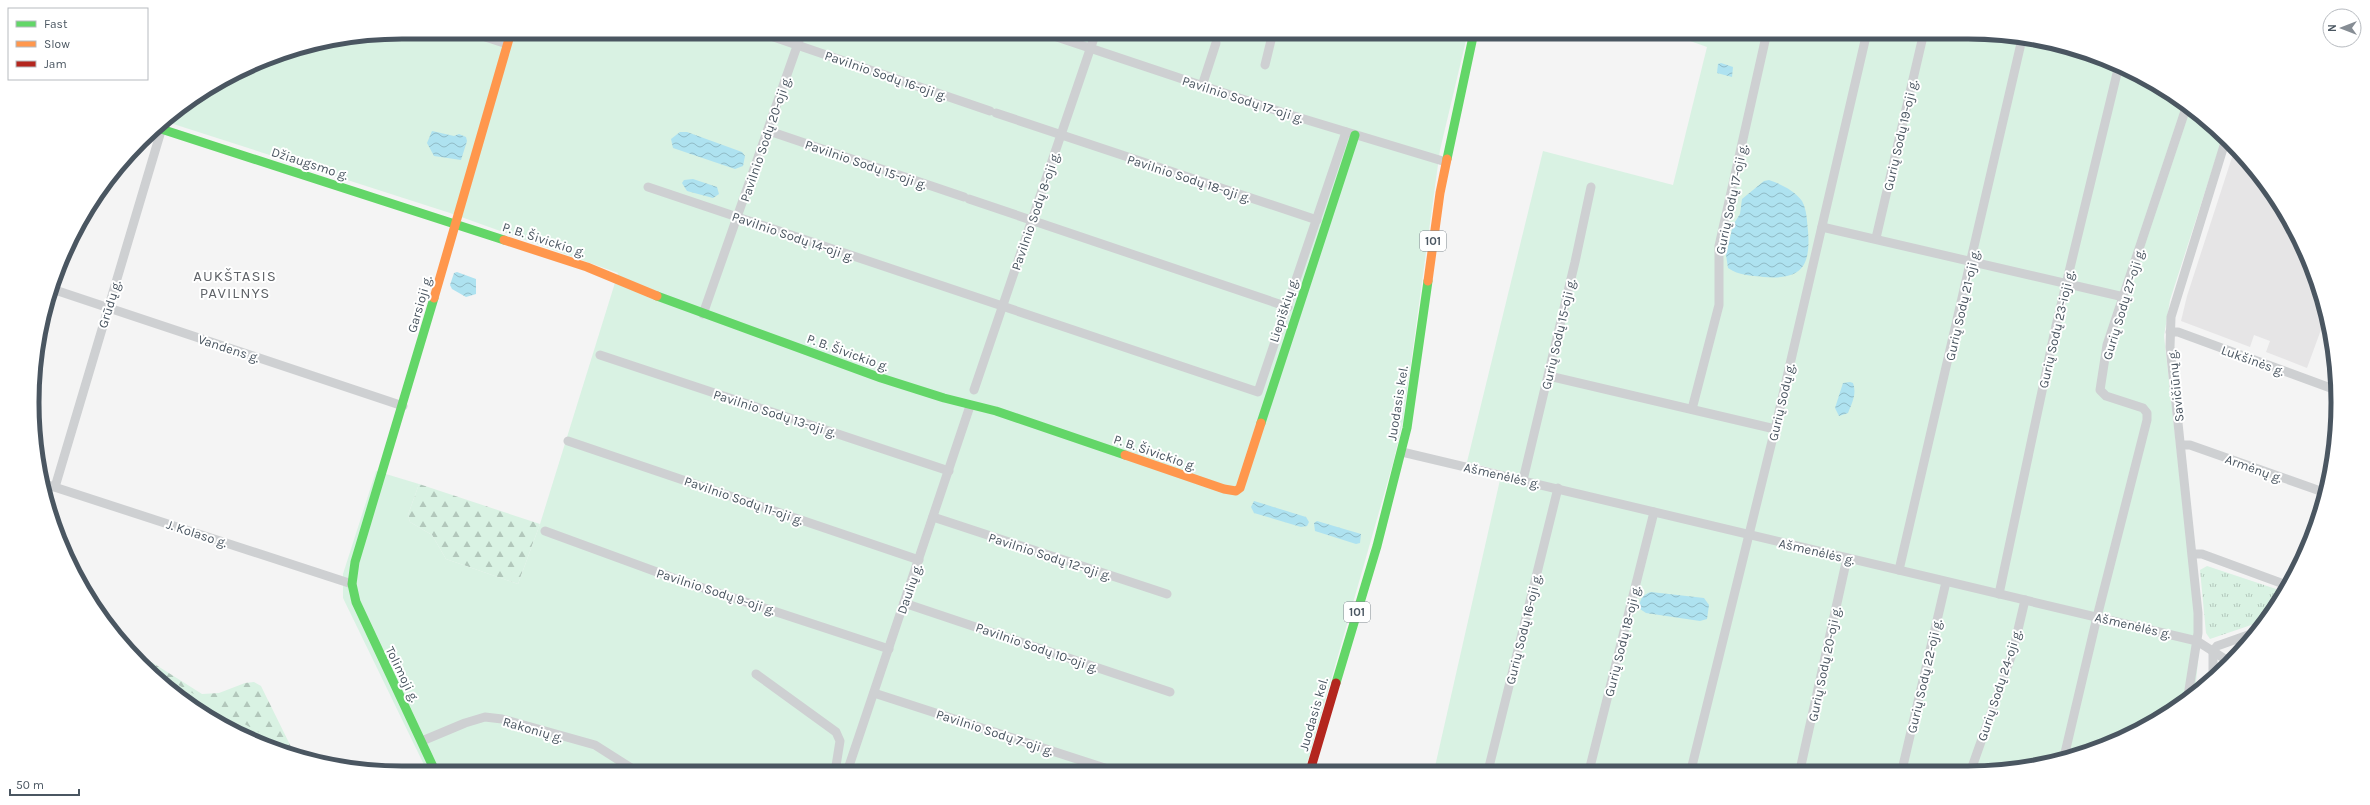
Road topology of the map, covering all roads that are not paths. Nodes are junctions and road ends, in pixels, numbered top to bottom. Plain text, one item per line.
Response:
1 (492, 39) edge
2 (509, 39) edge
3 (780, 39) edge
4 (800, 39) edge
5 (1062, 39) edge
6 (1094, 39) edge
7 (1271, 39) edge
8 (1472, 39) edge
9 (1765, 39) edge
10 (1865, 39) edge
11 (1922, 39) edge
12 (1216, 43) dead end
13 (2021, 43) edge
14 (507, 44) junction
15 (798, 45) junction
16 (1090, 49) junction
17 (1265, 65) dead end
18 (2117, 71) edge
19 (1202, 86) junction
20 (2185, 111) edge
21 (166, 127) edge
22 (769, 131) junction
23 (157, 134) edge
24 (1350, 134) junction
25 (1061, 135) junction
26 (2224, 144) edge
27 (1446, 162) junction
28 (648, 187) dead end
29 (1591, 187) dead end
30 (738, 216) junction
31 (1317, 220) junction
32 (1032, 221) junction
33 (456, 223) junction
34 (1822, 227) junction
35 (1876, 238) junction
36 (1972, 261) junction
37 (2066, 284) junction
38 (56, 291) edge
39 (2124, 297) junction
40 (1002, 306) junction
41 (1288, 307) junction
42 (107, 308) junction
43 (703, 314) junction
44 (2170, 332) junction
45 (600, 355) dead end
46 (1549, 376) junction
47 (2330, 388) edge
48 (974, 390) dead end
49 (403, 406) junction
50 (970, 406) junction
51 (1692, 409) junction
52 (1775, 429) junction
53 (568, 441) dead end
54 (2181, 445) junction
55 (1402, 452) junction
56 (949, 471) junction
57 (1523, 480) junction
58 (48, 485) edge
59 (55, 487) junction
60 (1558, 488) junction
61 (1236, 491) joint
62 (2320, 492) edge
63 (1654, 512) junction
64 (934, 517) junction
65 (545, 531) dead end
66 (1749, 535) junction
67 (2193, 554) junction
68 (1847, 558) junction
69 (919, 560) junction
70 (1899, 570) junction
71 (1946, 582) junction
72 (352, 584) junction
73 (2282, 584) edge
74 (1167, 594) dead end
75 (1999, 594) junction
76 (2025, 600) junction
77 (904, 603) junction
78 (2097, 617) junction
79 (2246, 636) edge
80 (2197, 641) junction
81 (889, 649) junction
82 (2213, 651) junction
83 (2226, 659) edge
84 (2213, 671) edge
85 (756, 674) dead end
86 (2189, 691) edge
87 (1170, 692) dead end
88 (874, 693) junction
89 (422, 741) junction
90 (2065, 753) edge
91 (433, 766) edge
92 (629, 766) edge
93 (836, 766) edge
94 (849, 766) edge
95 (1099, 766) edge
96 (1311, 766) edge
97 (1489, 766) edge
98 (1590, 766) edge
99 (1692, 766) edge
100 (1801, 766) edge
101 (1903, 766) edge
102 (1972, 766) edge

1 - 14 street
2 - 14 street, Garsioji g.
3 - 15 street, Pavilnio Sodų 16-oji g.
4 - 15 street, Pavilnio Sodų 20-oji g.
5 - 16 street, Pavilnio Sodų 17-oji g.
6 - 16 street, Pavilnio Sodų 8-oji g.
7 - 17 street
8 - 27 street, Juodasis kel. / 101
9 - 51 street, Gurių Sodų 17-oji g.
10 - 34 street, Gurių Sodų g.
11 - 35 street, Gurių Sodų 19-oji g.
12 - 19 street
13 - 36 street, Gurių Sodų 21-oji g.
14 - 33 street, Garsioji g.
15 - 22 street, Pavilnio Sodų 20-oji g.
15 - 25 street, Pavilnio Sodų 16-oji g.
16 - 19 street, Pavilnio Sodų 17-oji g.
16 - 25 street, Pavilnio Sodų 8-oji g.
18 - 37 street, Gurių Sodų 23-ioji g.
19 - 24 street, Pavilnio Sodų 17-oji g.
20 - 39 street, Gurių Sodų 27-oji g.
21 - 33 street, Džiaugsmo g.
22 - 30 street, Pavilnio Sodų 20-oji g.
22 - 32 street, Pavilnio Sodų 15-oji g.
23 - 42 street, Grūdų g.
24 - 27 street, Pavilnio Sodų 17-oji g.
24 - 31 street
24 - 61 street, Liepiškių g.
25 - 31 street, Pavilnio Sodų 18-oji g.
25 - 32 street, Pavilnio Sodų 8-oji g.
26 - 44 street, Savičiūnų g.
27 - 55 street, Juodasis kel. / 101
28 - 30 street, Pavilnio Sodų 14-oji g.
29 - 46 street, Gurių Sodų 15-oji g.
30 - 40 street, Pavilnio Sodų 14-oji g.
30 - 43 street, Pavilnio Sodų 20-oji g.
31 - 41 street
32 - 40 street, Pavilnio Sodų 8-oji g.
32 - 41 street, Pavilnio Sodų 15-oji g.
33 - 43 street, P. B. Šivickio g.
33 - 49 street, Garsioji g.
34 - 35 street
34 - 52 street, Gurių Sodų g.
35 - 36 street
36 - 37 street
36 - 70 street, Gurių Sodų 21-oji g.
37 - 39 street
37 - 75 street, Gurių Sodų 23-ioji g.
38 - 42 street, Vandens g.
39 - 78 street, Gurių Sodų 27-oji g.
40 - 41 street, Pavilnio Sodų 14-oji g.
40 - 48 street, Pavilnio Sodų 8-oji g.
42 - 49 street, Vandens g.
42 - 59 street, Grūdų g.
43 - 50 street, P. B. Šivickio g.
44 - 47 street, Lukšinės g.
44 - 54 street, Savičiūnų g.
45 - 56 street, Pavilnio Sodų 13-oji g.
46 - 51 street
46 - 57 street, Gurių Sodų 15-oji g.
49 - 72 street, Garsioji g.
50 - 56 street, Daulių g.
50 - 61 street, P. B. Šivickio g.
51 - 52 street
52 - 66 street, Gurių Sodų g.
53 - 69 street, Pavilnio Sodų 11-oji g.
54 - 62 street, Armėnų g.
54 - 67 street, Savičiūnų g.
55 - 57 street, Ašmenėlės g.
55 - 96 street, Juodasis kel. / 101
56 - 64 street, Daulių g.
57 - 60 street, Ašmenėlės g.
58 - 59 street, J. Kolaso g.
59 - 72 street, J. Kolaso g.
60 - 63 street, Ašmenėlės g.
60 - 97 street, Gurių Sodų 16-oji g.
63 - 66 street, Ašmenėlės g.
63 - 98 street, Gurių Sodų 18-oji g.
64 - 69 street, Daulių g.
64 - 74 street, Pavilnio Sodų 12-oji g.
65 - 81 street, Pavilnio Sodų 9-oji g.
66 - 68 street, Ašmenėlės g.
66 - 99 street, Gurių Sodų g.
67 - 73 street
67 - 80 street, Savičiūnų g.
68 - 70 street, Ašmenėlės g.
68 - 100 street, Gurių Sodų 20-oji g.
69 - 77 street, Daulių g.
70 - 71 street, Ašmenėlės g.
71 - 75 street, Ašmenėlės g.
71 - 101 street, Gurių Sodų 22-oji g.
72 - 89 street, Tolimoji g.
75 - 76 street, Ašmenėlės g.
76 - 78 street, Ašmenėlės g.
76 - 102 street, Gurių Sodų 24-oji g.
77 - 81 street, Daulių g.
77 - 87 street, Pavilnio Sodų 10-oji g.
78 - 80 street, Ašmenėlės g.
78 - 90 street
79 - 82 street
80 - 82 street, Ašmenėlės g.
80 - 86 street, Savičiūnų g.
81 - 88 street, Daulių g.
82 - 83 street, Ašmenėlės g.
82 - 84 street
85 - 93 street
88 - 94 street, Daulių g.
88 - 95 street, Pavilnio Sodų 7-oji g.
89 - 91 street, Tolimoji g.
89 - 92 street, Rakonių g.

